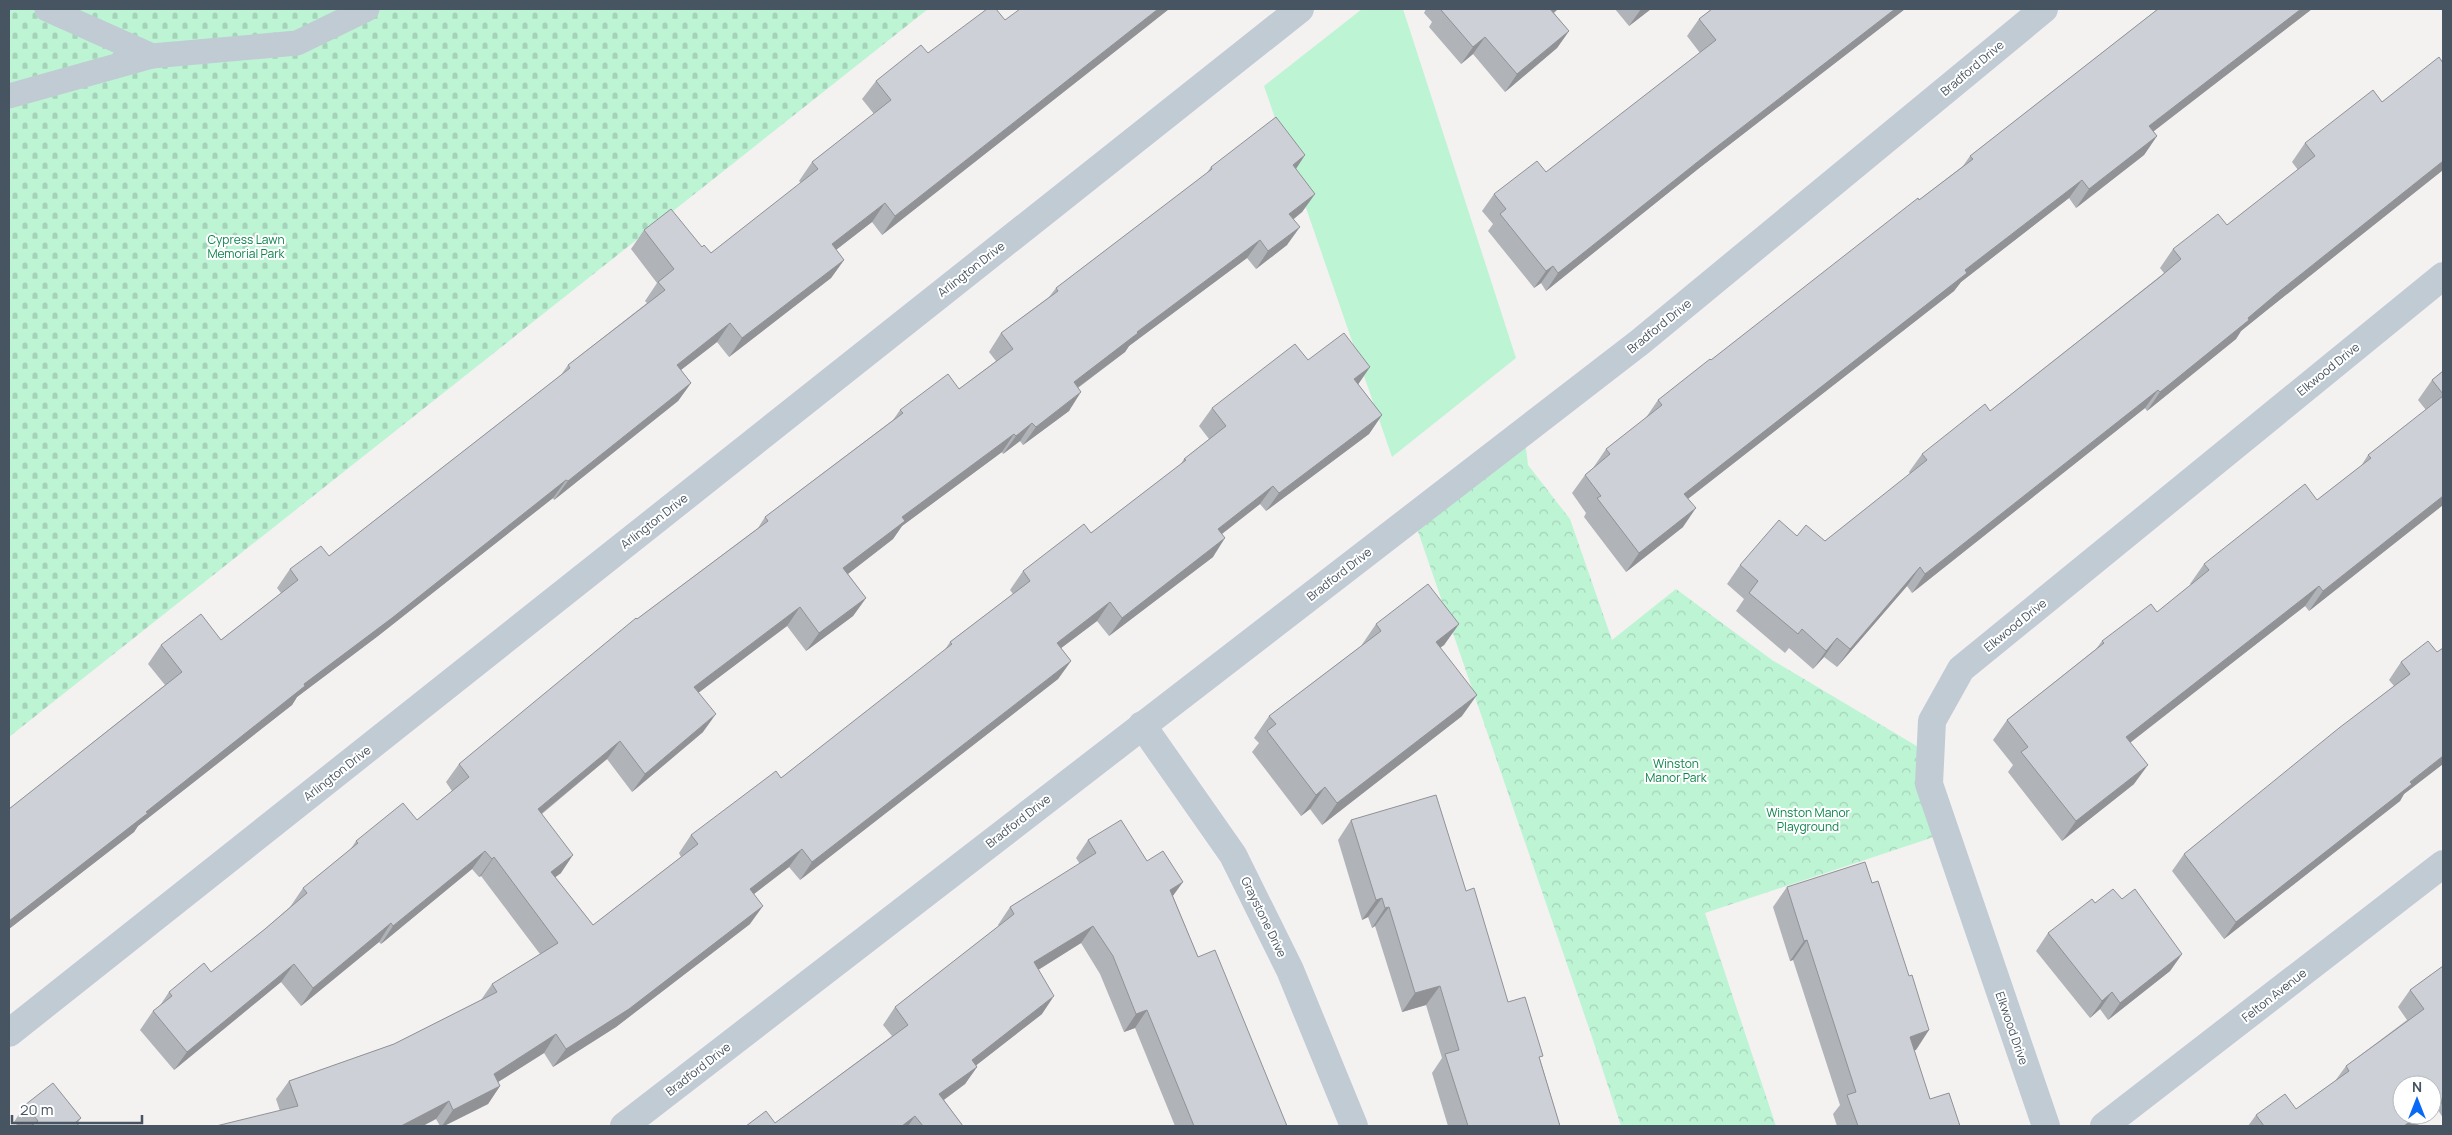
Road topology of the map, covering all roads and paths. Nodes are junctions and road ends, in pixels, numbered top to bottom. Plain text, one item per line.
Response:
1 (47, 9) edge
2 (368, 9) edge
3 (1300, 9) edge
4 (2044, 9) edge
5 (152, 56) junction
6 (9, 96) edge
7 (2443, 276) edge
8 (1142, 725) junction
9 (2443, 864) edge
10 (9, 1033) edge
11 (624, 1126) edge
12 (1354, 1126) edge
13 (2046, 1126) edge
14 (2104, 1126) edge

1 - 5 lane
2 - 5 lane
3 - 10 street, Arlington Drive
4 - 8 street, Bradford Drive
5 - 6 lane
7 - 13 street, Elkwood Drive
8 - 11 street, Bradford Drive
8 - 12 street, Graystone Drive
9 - 14 street, Felton Avenue

